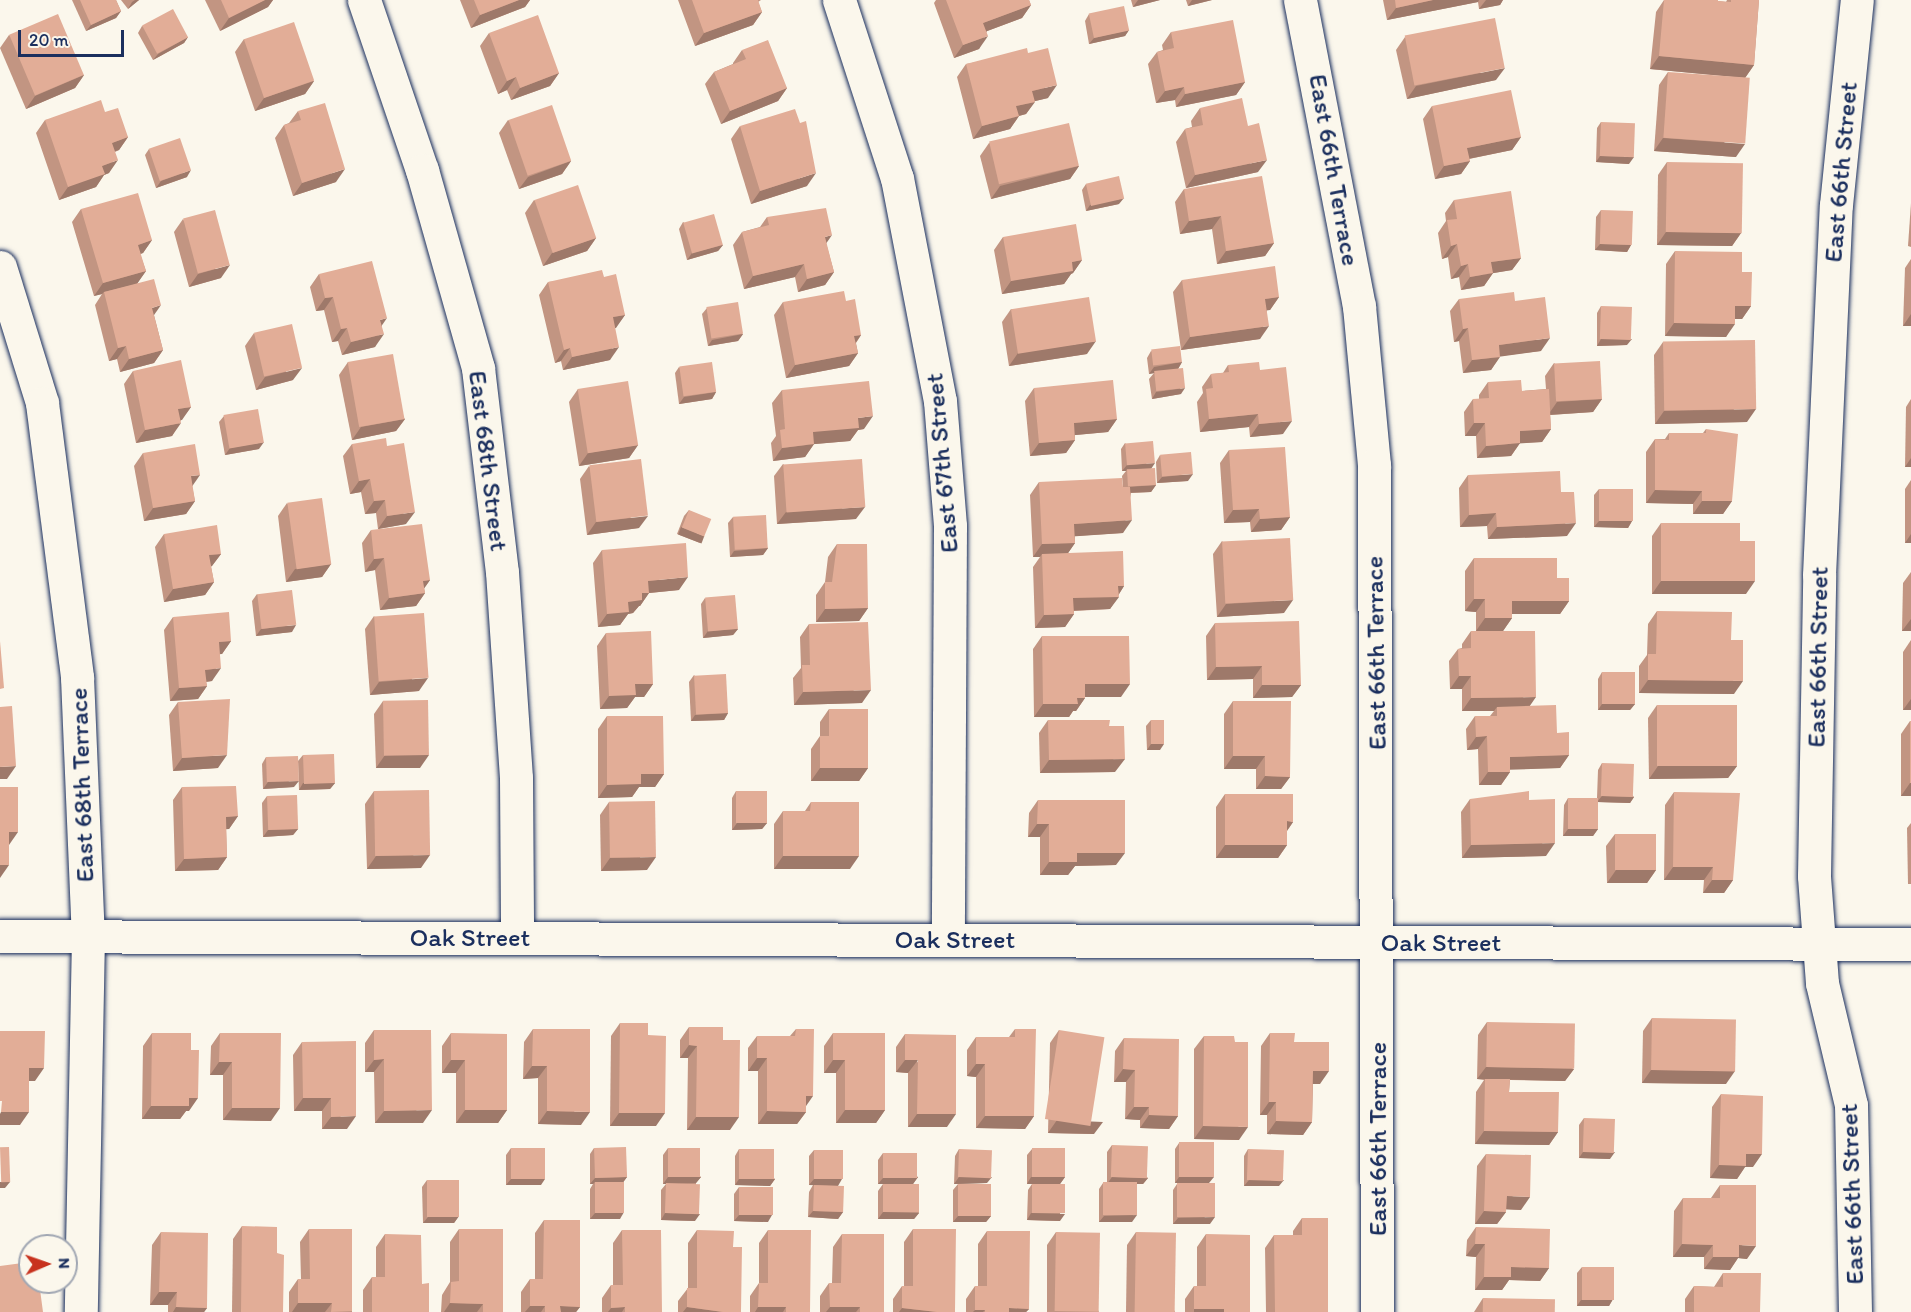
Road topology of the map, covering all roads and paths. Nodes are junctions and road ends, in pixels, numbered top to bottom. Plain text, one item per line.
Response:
1 (364, 0) edge
2 (839, 0) edge
3 (1300, 0) edge
4 (1857, 0) edge
5 (0, 267) edge
6 (0, 936) edge
7 (88, 936) junction
8 (517, 938) junction
9 (948, 940) junction
10 (1379, 943) junction
11 (1817, 943) junction
12 (1911, 944) edge
13 (81, 1312) edge
14 (1377, 1312) edge
15 (1855, 1312) edge

1 - 8 street, East 68th Street
2 - 9 street, East 67th Street
3 - 10 street, East 66th Terrace
4 - 11 street, East 66th Street
5 - 7 street, East 68th Terrace
6 - 7 street, Oak Street
7 - 8 street, Oak Street
7 - 13 street, East 68th Terrace
8 - 9 street, Oak Street
9 - 10 street, Oak Street
10 - 11 street, Oak Street
10 - 14 street, East 66th Terrace
11 - 12 street, Oak Street
11 - 15 street, East 66th Street

